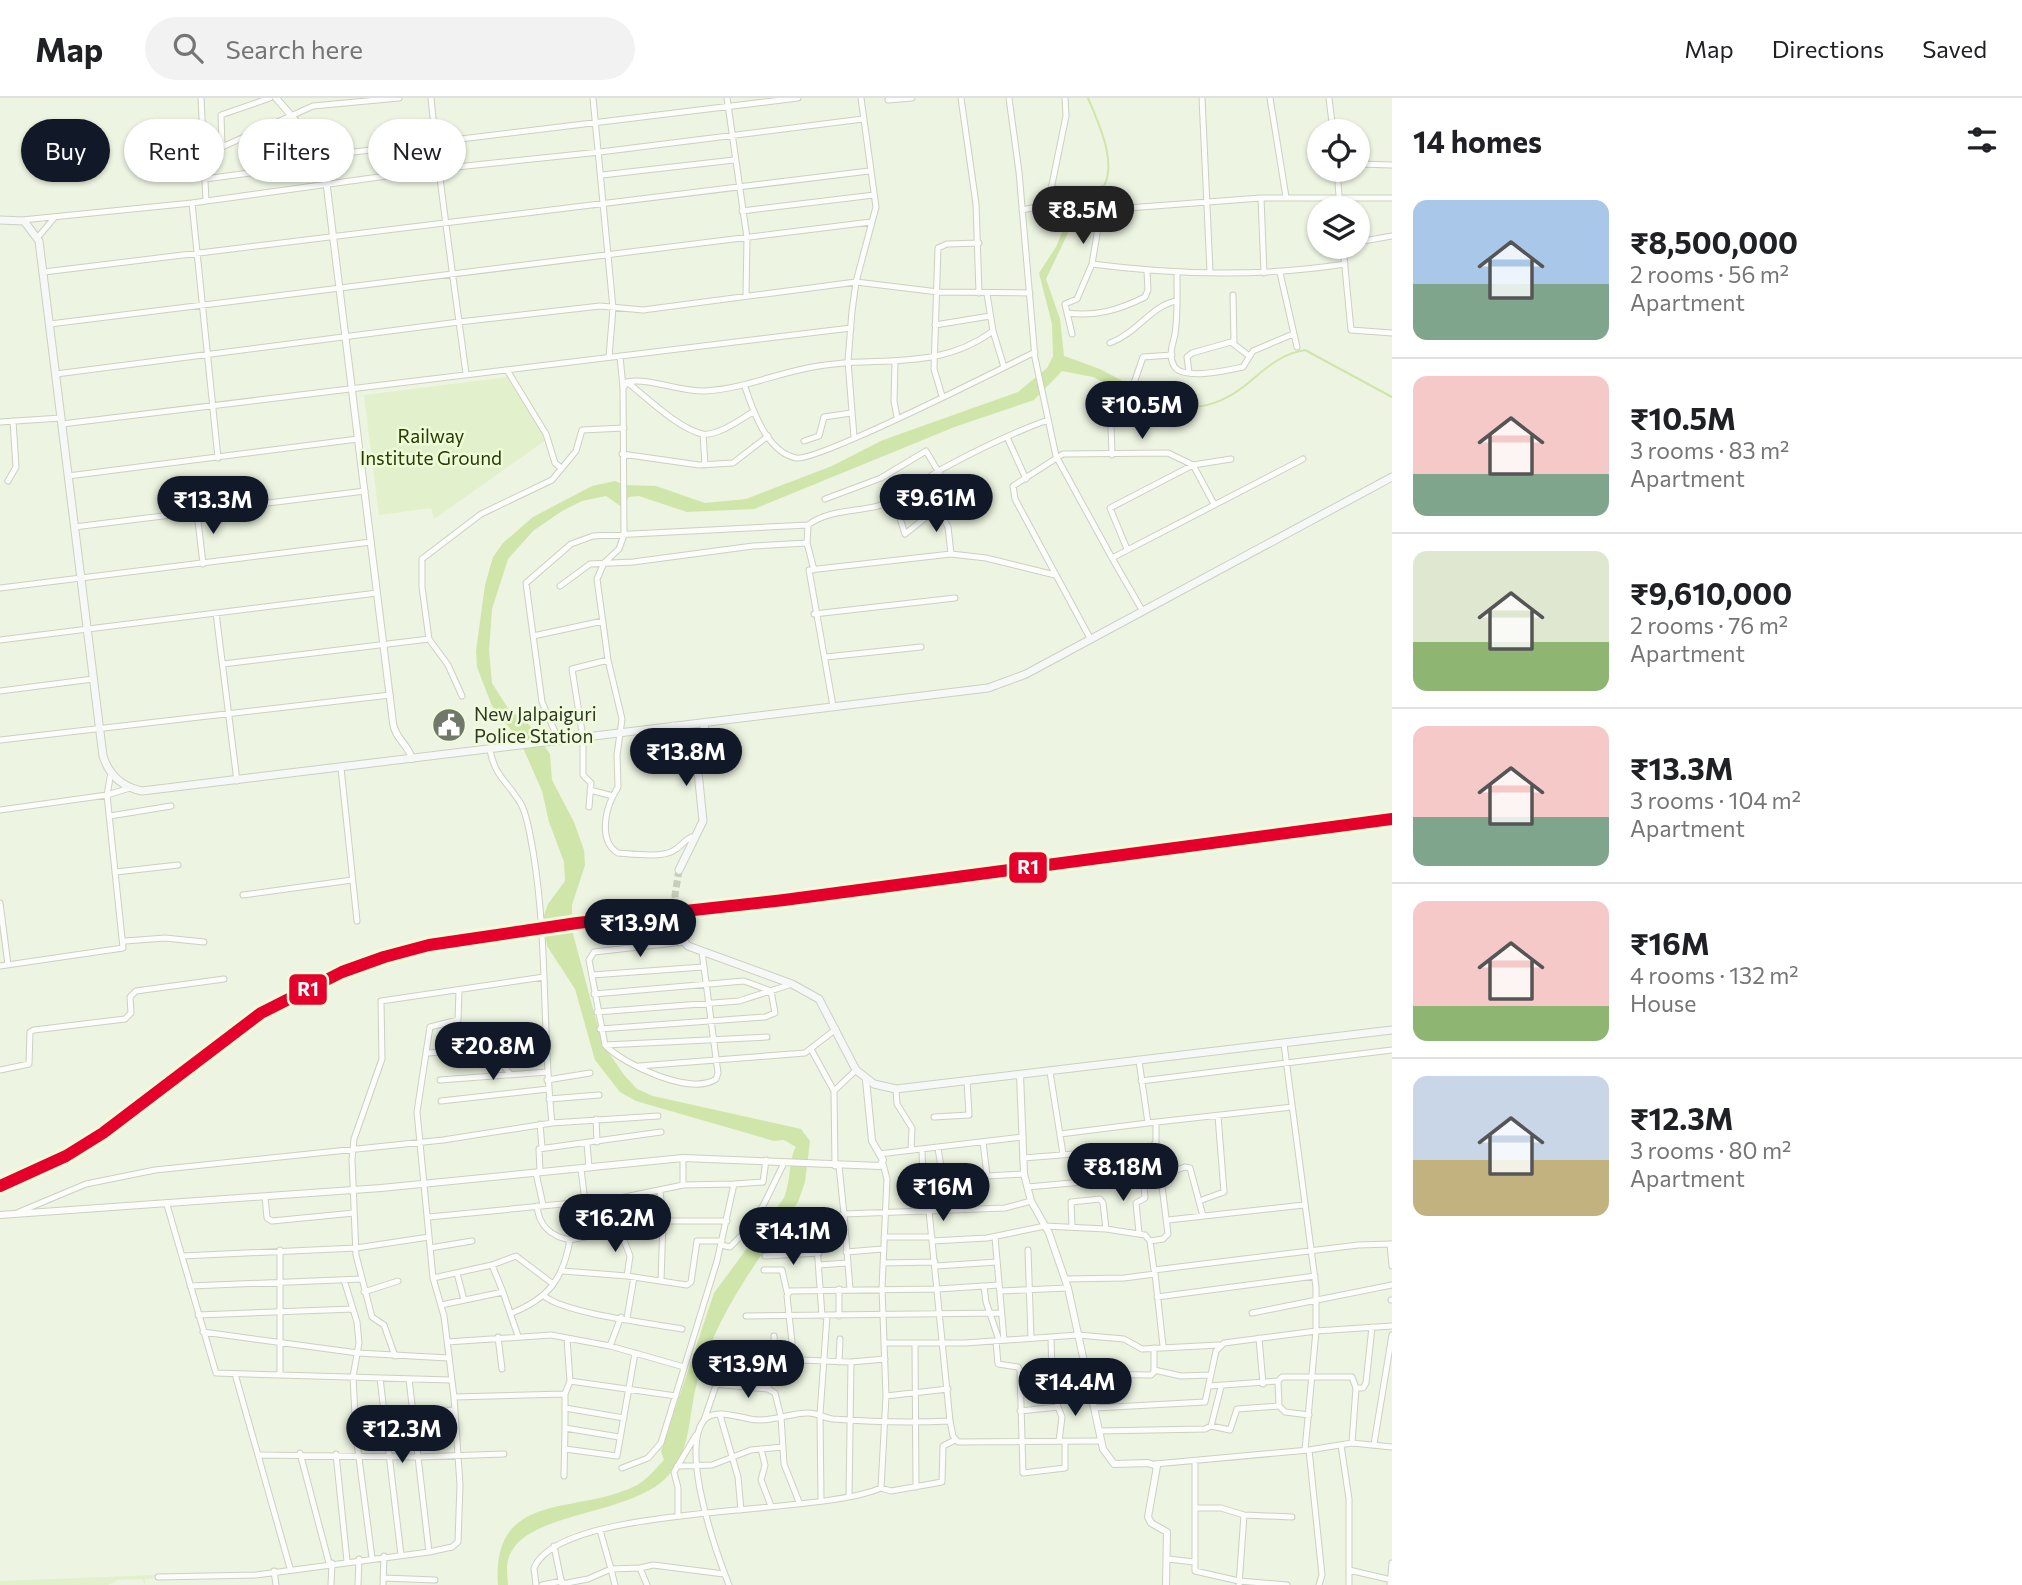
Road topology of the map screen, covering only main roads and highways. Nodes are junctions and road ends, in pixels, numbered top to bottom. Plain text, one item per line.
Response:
1 (0, 220) edge
2 (1392, 477) edge
3 (706, 722) junction
4 (673, 726) junction
5 (696, 746) junction
6 (679, 870) tunnel mouth
7 (682, 940) road end
8 (1392, 1030) edge

1 - 4 main road
2 - 3 main road
3 - 4 main road
3 - 5 main road
4 - 5 main road
5 - 6 main road
7 - 8 main road

